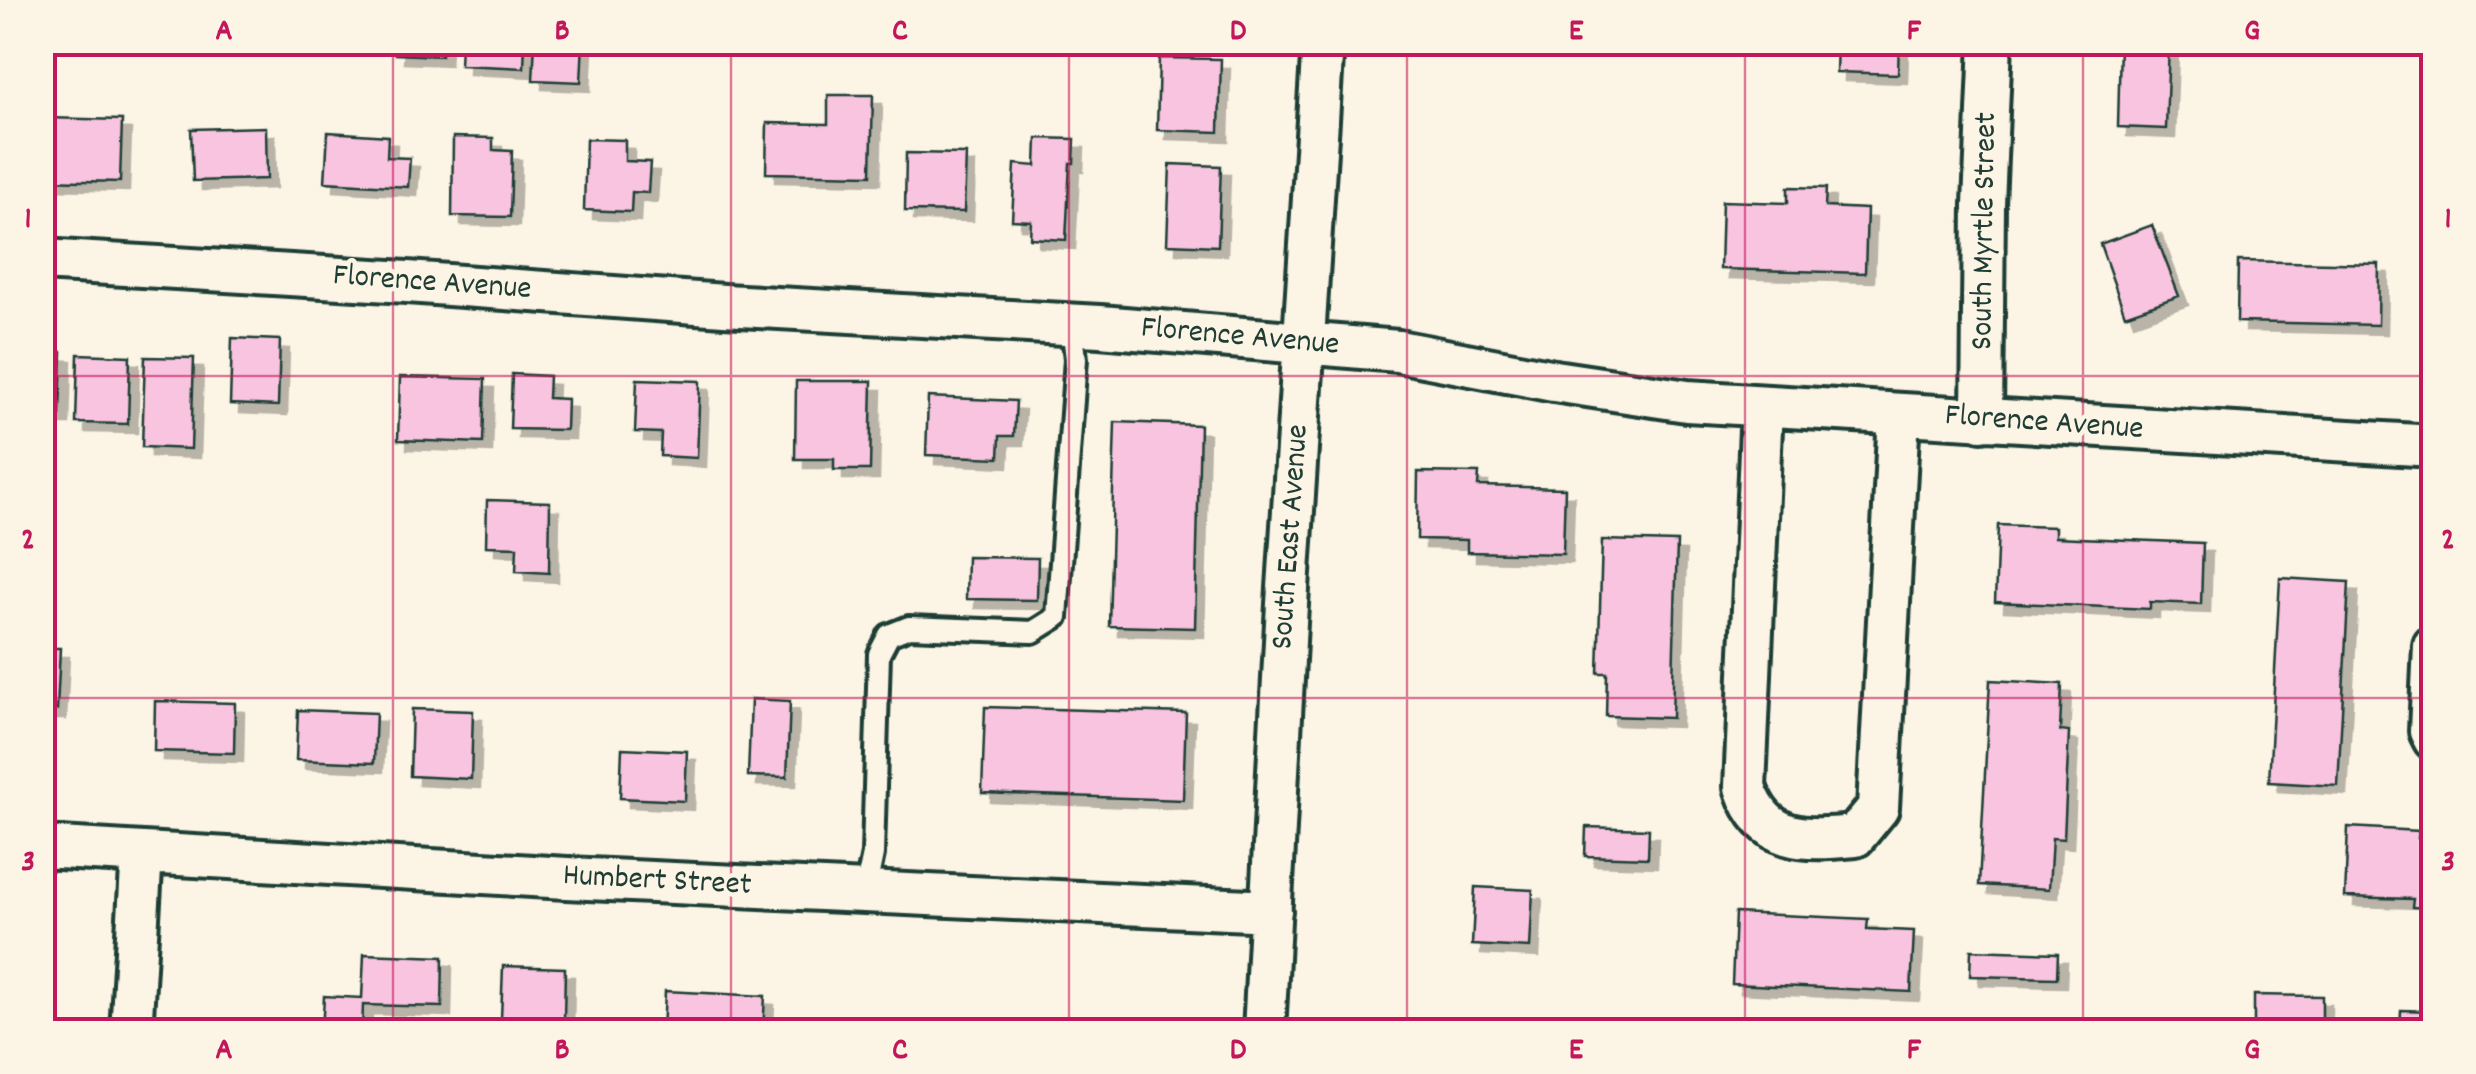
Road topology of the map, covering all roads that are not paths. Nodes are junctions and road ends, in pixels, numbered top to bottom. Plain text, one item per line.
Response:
1 (1323, 42) edge
2 (1991, 42) edge
3 (42, 260) edge
4 (1072, 324) junction
5 (1304, 344) junction
6 (1762, 406) junction
7 (1899, 415) junction
8 (1982, 420) junction
9 (2434, 446) edge
10 (2434, 646) edge
11 (2434, 739) edge
12 (42, 846) edge
13 (142, 853) junction
14 (865, 892) junction
15 (1272, 911) junction
16 (131, 1032) edge
17 (1264, 1032) edge

1 - 5 street, South East Avenue
2 - 8 street, South Myrtle Street
3 - 4 street, Florence Avenue
4 - 5 street, Florence Avenue
4 - 14 lane
5 - 6 street, Florence Avenue
5 - 15 street, South East Avenue
6 - 7 street, Florence Avenue
6 - 7 street
7 - 8 street, Florence Avenue
8 - 9 street, Florence Avenue
10 - 11 street
12 - 13 street, Humbert Street
13 - 14 street, Humbert Street
13 - 16 street
14 - 15 street, Humbert Street
15 - 17 street, South East Avenue

